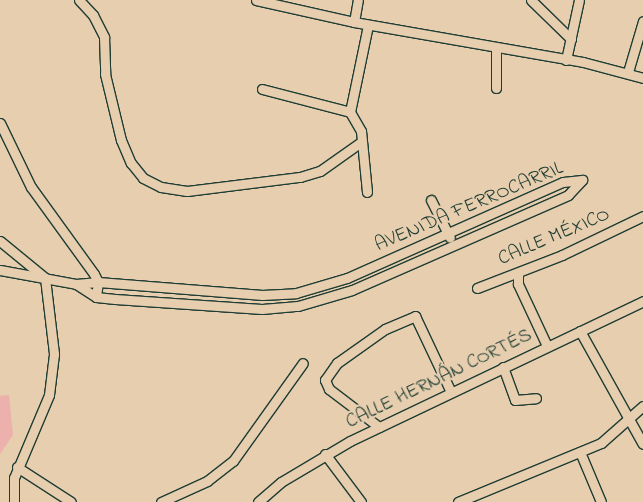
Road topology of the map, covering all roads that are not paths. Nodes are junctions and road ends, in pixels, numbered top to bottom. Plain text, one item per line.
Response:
1 (79, 0) edge
2 (256, 0) edge
3 (358, 0) edge
4 (531, 0) edge
5 (578, 0) edge
6 (643, 21) edge
7 (354, 22) junction
8 (368, 25) junction
9 (571, 39) junction
10 (496, 48) junction
11 (566, 60) junction
12 (628, 72) junction
13 (643, 78) edge
14 (496, 88) dead end
15 (262, 90) dead end
16 (350, 112) junction
17 (0, 123) edge
18 (361, 142) junction
19 (367, 192) dead end
20 (431, 200) dead end
21 (643, 216) edge
22 (448, 234) junction
23 (0, 241) edge
24 (453, 244) junction
25 (0, 270) edge
26 (518, 274) junction
27 (45, 278) junction
28 (98, 282) junction
29 (76, 284) junction
30 (477, 288) dead end
31 (314, 289) junction
32 (96, 297) junction
33 (318, 301) junction
34 (643, 301) edge
35 (580, 331) junction
36 (547, 346) junction
37 (303, 363) dead end
38 (503, 367) junction
39 (451, 392) junction
40 (536, 398) dead end
41 (643, 406) edge
42 (629, 419) junction
43 (379, 427) junction
44 (643, 444) edge
45 (580, 452) junction
46 (325, 454) junction
47 (18, 467) junction
48 (14, 502) edge
49 (71, 502) edge
50 (161, 502) edge
51 (258, 502) edge
52 (361, 502) edge
53 (458, 502) edge
54 (600, 502) edge

1 - 18 street
2 - 7 street
3 - 7 street
4 - 9 street
5 - 9 street
6 - 12 street
7 - 8 street
8 - 10 street
8 - 16 street
9 - 11 street
10 - 11 street
10 - 14 street
11 - 12 street
12 - 13 street
15 - 16 street
16 - 18 street
17 - 28 street
18 - 19 street
20 - 22 street
21 - 26 street, CALLE MÉXICO
22 - 24 street
22 - 24 street, AVENIDA FERROCARRIL
22 - 31 street, AVENIDA FERROCARRIL
23 - 27 street
24 - 33 street, AVENIDA FERROCARRIL
25 - 27 street, AVENIDA FERROCARRIL
26 - 30 street, CALLE MÉXICO
26 - 36 street
27 - 29 street, AVENIDA FERROCARRIL
27 - 47 street
28 - 29 street, AVENIDA FERROCARRIL
28 - 31 street, AVENIDA FERROCARRIL
28 - 32 street
29 - 32 street, AVENIDA FERROCARRIL
31 - 33 street
32 - 33 street, AVENIDA FERROCARRIL
34 - 35 street, CALLE HERNÁN CORTÉS
35 - 36 street, CALLE HERNÁN CORTÉS
35 - 42 street
36 - 38 street, CALLE HERNÁN CORTÉS
37 - 50 street
38 - 39 street, CALLE HERNÁN CORTÉS
38 - 40 street
39 - 43 street, CALLE HERNÁN CORTÉS
39 - 43 street
41 - 42 street
42 - 44 street
42 - 45 street
43 - 46 street, CALLE HERNÁN CORTÉS
45 - 53 street
45 - 54 street
46 - 51 street, CALLE HERNÁN CORTÉS
46 - 52 street
47 - 48 street
47 - 49 street

